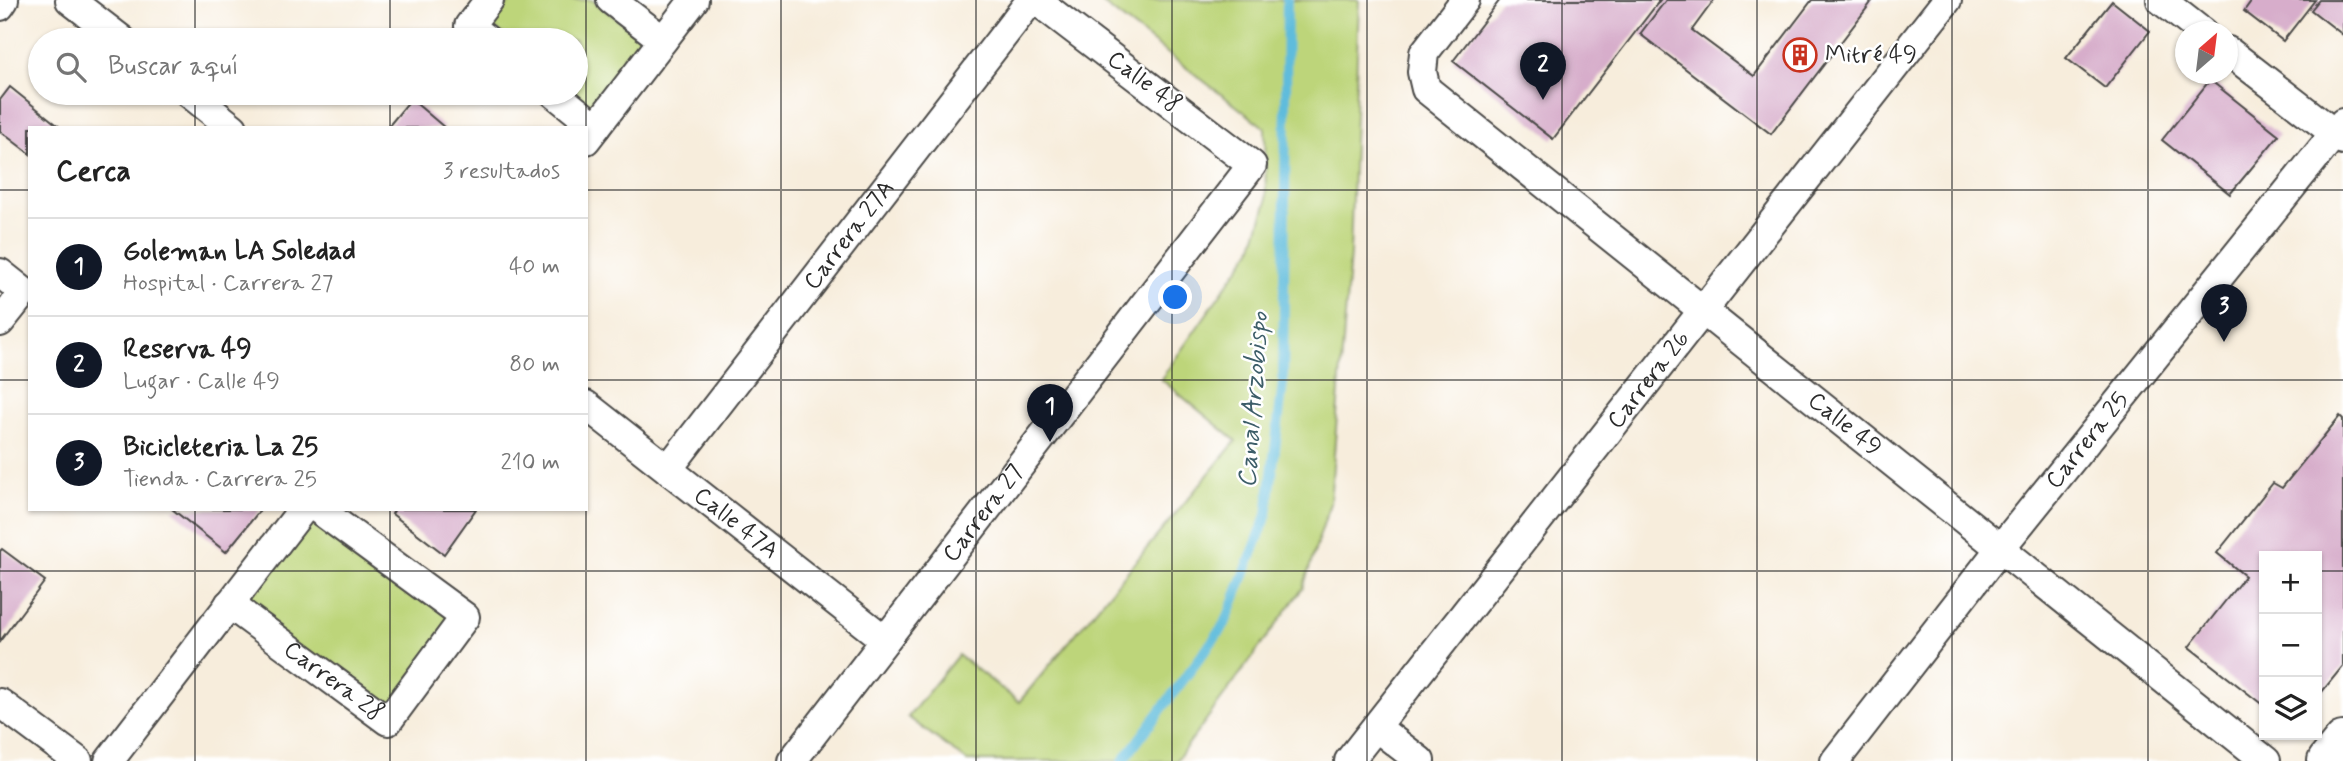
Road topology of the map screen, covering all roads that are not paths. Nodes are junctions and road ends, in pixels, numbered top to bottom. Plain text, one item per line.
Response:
1 (4, 0) edge
2 (71, 0) edge
3 (489, 0) edge
4 (611, 0) edge
5 (694, 0) edge
6 (1033, 0) edge
7 (1465, 0) edge
8 (1947, 0) edge
9 (2161, 0) edge
10 (0, 6) edge
11 (2188, 21) edge
12 (107, 28) edge
13 (472, 28) edge
14 (663, 40) junction
15 (2238, 58) edge
16 (204, 105) edge
17 (565, 105) edge
18 (230, 126) edge
19 (585, 126) edge
20 (2340, 132) edge
21 (591, 133) edge
22 (1252, 165) joint
23 (0, 273) edge
24 (1702, 312) junction
25 (0, 322) edge
26 (588, 407) edge
27 (668, 469) junction
28 (301, 511) edge
29 (321, 511) edge
30 (1999, 550) junction
31 (229, 604) junction
32 (885, 640) junction
33 (0, 703) edge
34 (1376, 727) junction
35 (2343, 741) edge
36 (78, 761) edge
37 (109, 761) edge
38 (792, 761) edge
39 (1349, 761) edge
40 (1420, 761) edge
41 (1835, 761) edge
42 (2266, 761) edge
43 (2328, 761) edge

1 - 10 street
2 - 12 street
3 - 13 street
4 - 14 street
5 - 14 street
6 - 22 street, Calle 48
6 - 27 street, Carrera 27A
7 - 24 street, Calle 49
8 - 24 street, Carrera 26
9 - 11 street
14 - 21 street
15 - 20 street
16 - 18 street
17 - 19 street
20 - 30 street, Carrera 25
22 - 32 street, Carrera 27
23 - 25 street
24 - 30 street, Calle 49
24 - 34 street, Carrera 26
26 - 27 street, Calle 47A
27 - 32 street, Calle 47A
28 - 31 street
29 - 31 street, Carrera 28
30 - 41 street, Carrera 25
30 - 42 street, Calle 49
31 - 37 street
32 - 38 street, Carrera 27
33 - 36 street
34 - 39 street, Carrera 26
34 - 40 street
35 - 43 main road

